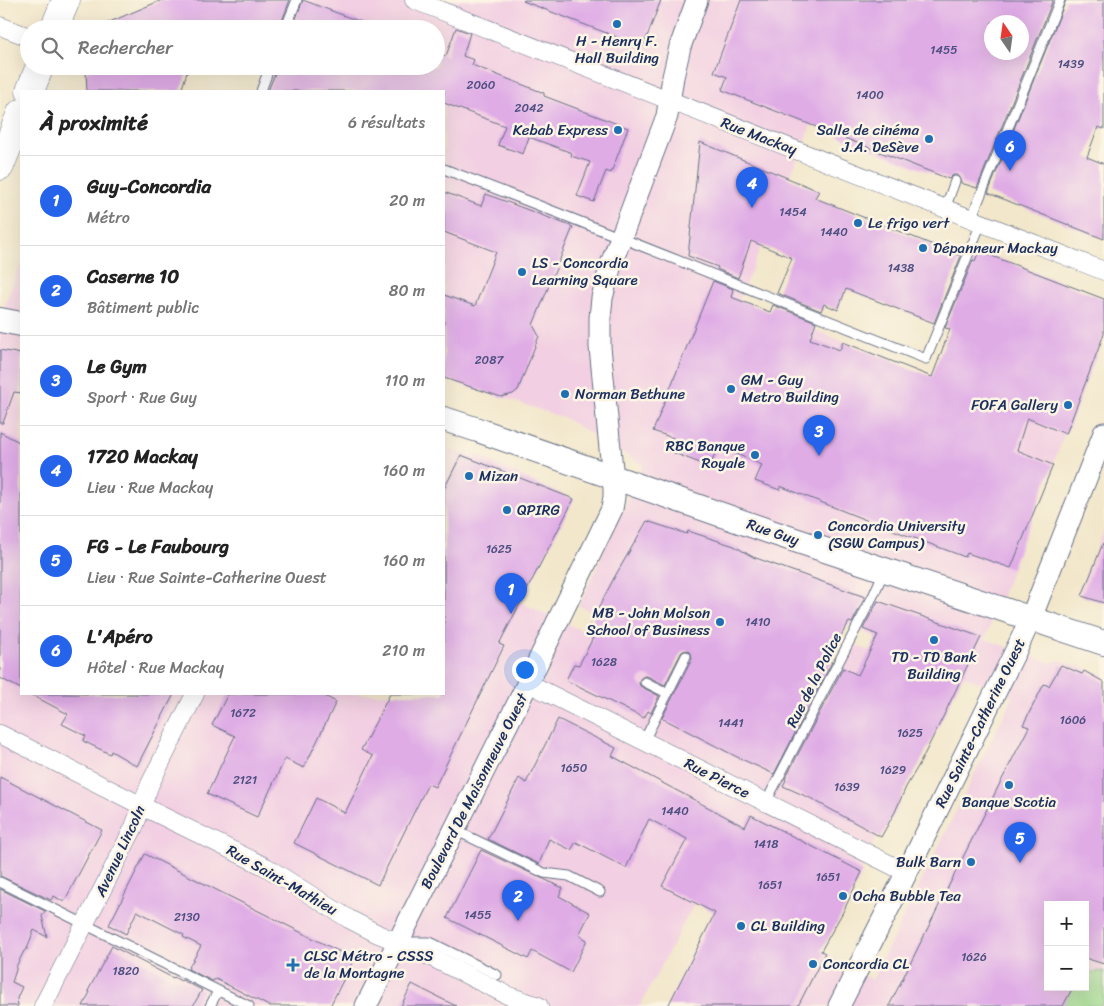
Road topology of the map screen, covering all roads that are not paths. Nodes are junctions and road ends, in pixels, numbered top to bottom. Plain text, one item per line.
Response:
1 (66, 0) edge
2 (296, 0) edge
3 (414, 0) edge
4 (697, 0) edge
5 (1060, 0) edge
6 (58, 20) edge
7 (288, 20) edge
8 (0, 26) edge
9 (20, 34) edge
10 (36, 75) edge
11 (266, 75) edge
12 (30, 90) edge
13 (260, 90) edge
14 (670, 100) junction
15 (20, 116) edge
16 (0, 166) edge
17 (445, 169) edge
18 (955, 181) dead end
19 (945, 209) junction
20 (976, 221) junction
21 (620, 237) junction
22 (1104, 271) edge
23 (0, 320) edge
24 (20, 324) edge
25 (446, 422) edge
26 (1104, 433) edge
27 (613, 477) junction
28 (884, 570) junction
29 (1031, 618) junction
30 (1104, 643) edge
31 (686, 656) dead end
32 (645, 682) dead end
33 (528, 683) junction
34 (667, 693) junction
35 (194, 695) edge
36 (0, 734) edge
37 (644, 741) junction
38 (766, 802) junction
39 (142, 806) junction
40 (455, 830) junction
41 (907, 873) junction
42 (0, 882) edge
43 (600, 892) dead end
44 (85, 924) junction
45 (398, 942) junction
46 (497, 975) dead end
47 (218, 991) junction
48 (43, 1006) edge
49 (210, 1006) edge
50 (249, 1006) edge
51 (366, 1006) edge
52 (539, 1006) edge
53 (839, 1006) edge

1 - 6 main road
2 - 7 lane
3 - 14 street, Rue Mackay
4 - 14 street, Boulevard De Maisonneuve Ouest
5 - 20 lane
8 - 9 street
10 - 12 main road
11 - 13 lane
14 - 19 street, Rue Mackay
14 - 21 street, Boulevard De Maisonneuve Ouest
15 - 16 main road
17 - 21 lane
18 - 19 lane
19 - 20 street, Rue Mackay
20 - 21 lane
20 - 22 street, Rue Mackay
21 - 27 street, Boulevard De Maisonneuve Ouest
23 - 24 main road
25 - 27 main road, Rue Guy
26 - 29 street, Rue Sainte-Catherine Ouest
27 - 28 main road, Rue Guy
27 - 33 street, Boulevard De Maisonneuve Ouest
28 - 29 main road, Rue Guy
28 - 38 lane, Rue de la Police
29 - 30 main road, Rue Guy
29 - 41 street, Rue Sainte-Catherine Ouest
31 - 34 lane
32 - 34 lane
33 - 37 street, Rue Pierce
33 - 40 street, Boulevard De Maisonneuve Ouest
34 - 37 lane
35 - 39 street, Avenue Lincoln
36 - 39 street, Rue Saint-Mathieu
37 - 38 street, Rue Pierce
38 - 41 street, Rue Pierce
39 - 44 street, Avenue Lincoln
39 - 45 street, Rue Saint-Mathieu
40 - 43 lane
40 - 45 street, Boulevard De Maisonneuve Ouest
41 - 53 street, Rue Sainte-Catherine Ouest
42 - 44 lane
44 - 47 lane
44 - 48 street, Avenue Lincoln
45 - 46 lane
45 - 51 street, Boulevard De Maisonneuve Ouest
45 - 52 street, Rue Saint-Mathieu
47 - 49 lane
47 - 50 lane

